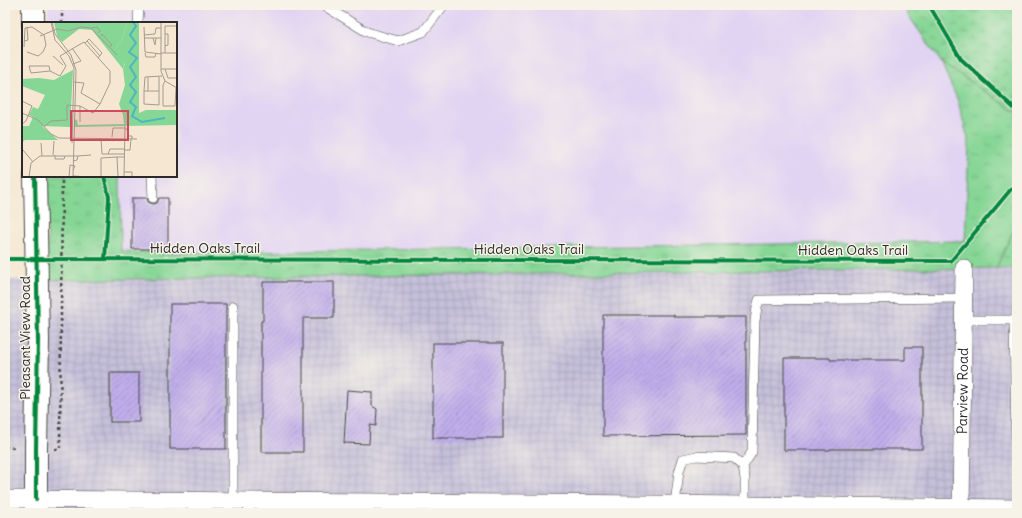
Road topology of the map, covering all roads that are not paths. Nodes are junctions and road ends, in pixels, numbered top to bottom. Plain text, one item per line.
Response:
1 (33, 5) edge
2 (139, 5) edge
3 (323, 5) edge
4 (444, 5) edge
5 (33, 22) edge
6 (138, 22) edge
7 (35, 177) edge
8 (152, 177) edge
9 (153, 198) dead end
10 (964, 268) dead end
11 (964, 298) junction
12 (233, 306) dead end
13 (963, 320) junction
14 (1017, 442) edge
15 (744, 466) junction
16 (5, 499) edge
17 (675, 504) junction
18 (243, 505) edge
19 (745, 505) junction
20 (36, 506) edge
21 (320, 507) edge
22 (345, 507) edge
23 (532, 508) edge
24 (1017, 508) edge
25 (961, 510) edge

1 - 5 street
2 - 6 lane
3 - 4 lane
7 - 20 street, Pleasant View Road
8 - 9 lane
10 - 11 street, Parview Road
11 - 13 street, Parview Road
11 - 15 lane
12 - 18 lane
13 - 14 lane
13 - 25 street, Parview Road
15 - 17 lane
15 - 19 lane
16 - 20 street
17 - 19 street
17 - 23 street
18 - 20 street
18 - 21 street
19 - 25 street
21 - 22 street
22 - 23 street
24 - 25 street

